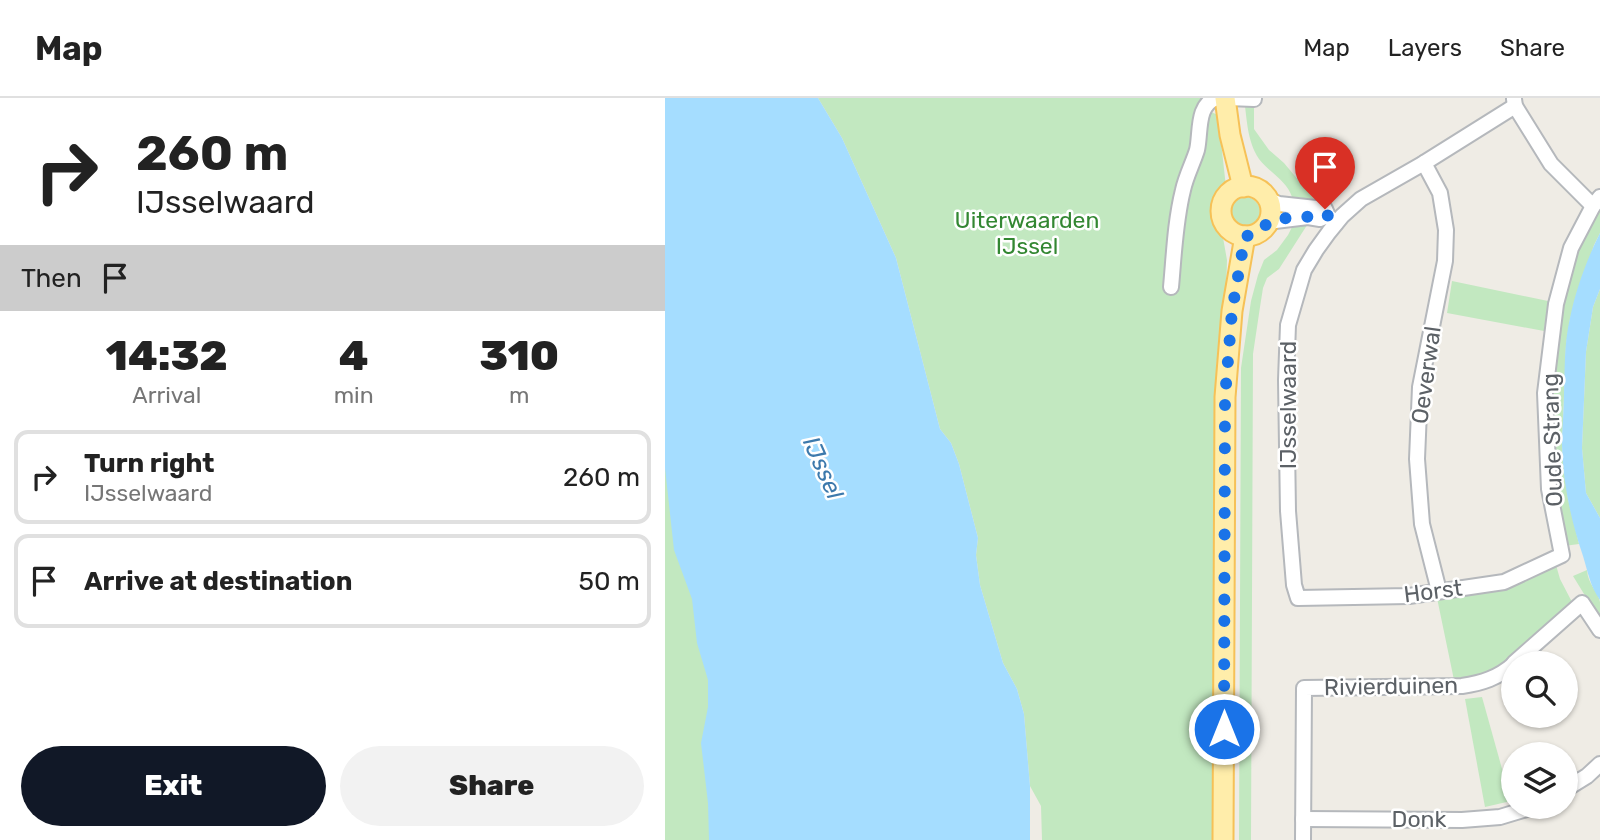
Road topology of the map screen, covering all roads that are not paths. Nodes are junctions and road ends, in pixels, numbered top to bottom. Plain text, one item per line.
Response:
1 (1217, 98) edge
2 (1227, 98) edge
3 (1254, 99) edge
4 (1514, 102) edge
5 (1424, 163) junction
6 (1243, 187) junction
7 (1269, 200) junction
8 (1597, 202) edge
9 (1332, 219) junction
10 (1268, 222) junction
11 (1245, 236) junction
12 (1171, 287) dead end
13 (1562, 555) joint
14 (1439, 591) junction
15 (1298, 598) joint
16 (1600, 630) edge
17 (1528, 651) edge
18 (1501, 674) edge
19 (1600, 764) edge
20 (1578, 782) edge
21 (1501, 817) edge
22 (1303, 818) junction
23 (1223, 840) edge
24 (1303, 840) edge

1 - 12 street
2 - 3 street
2 - 6 main road
4 - 5 street, IJsselwaard
4 - 8 street
5 - 9 street, IJsselwaard
5 - 14 street, Oeverwal
6 - 7 main road
6 - 11 main road
7 - 9 street
7 - 10 main road
8 - 13 street, Oude Strang
9 - 10 street
9 - 15 street, IJsselwaard
10 - 11 main road
11 - 23 main road
13 - 14 street, Horst
14 - 15 street, Horst
16 - 17 street, Rivierduinen
18 - 22 street, Rivierduinen
19 - 20 street
21 - 22 street, Donk
22 - 24 street

